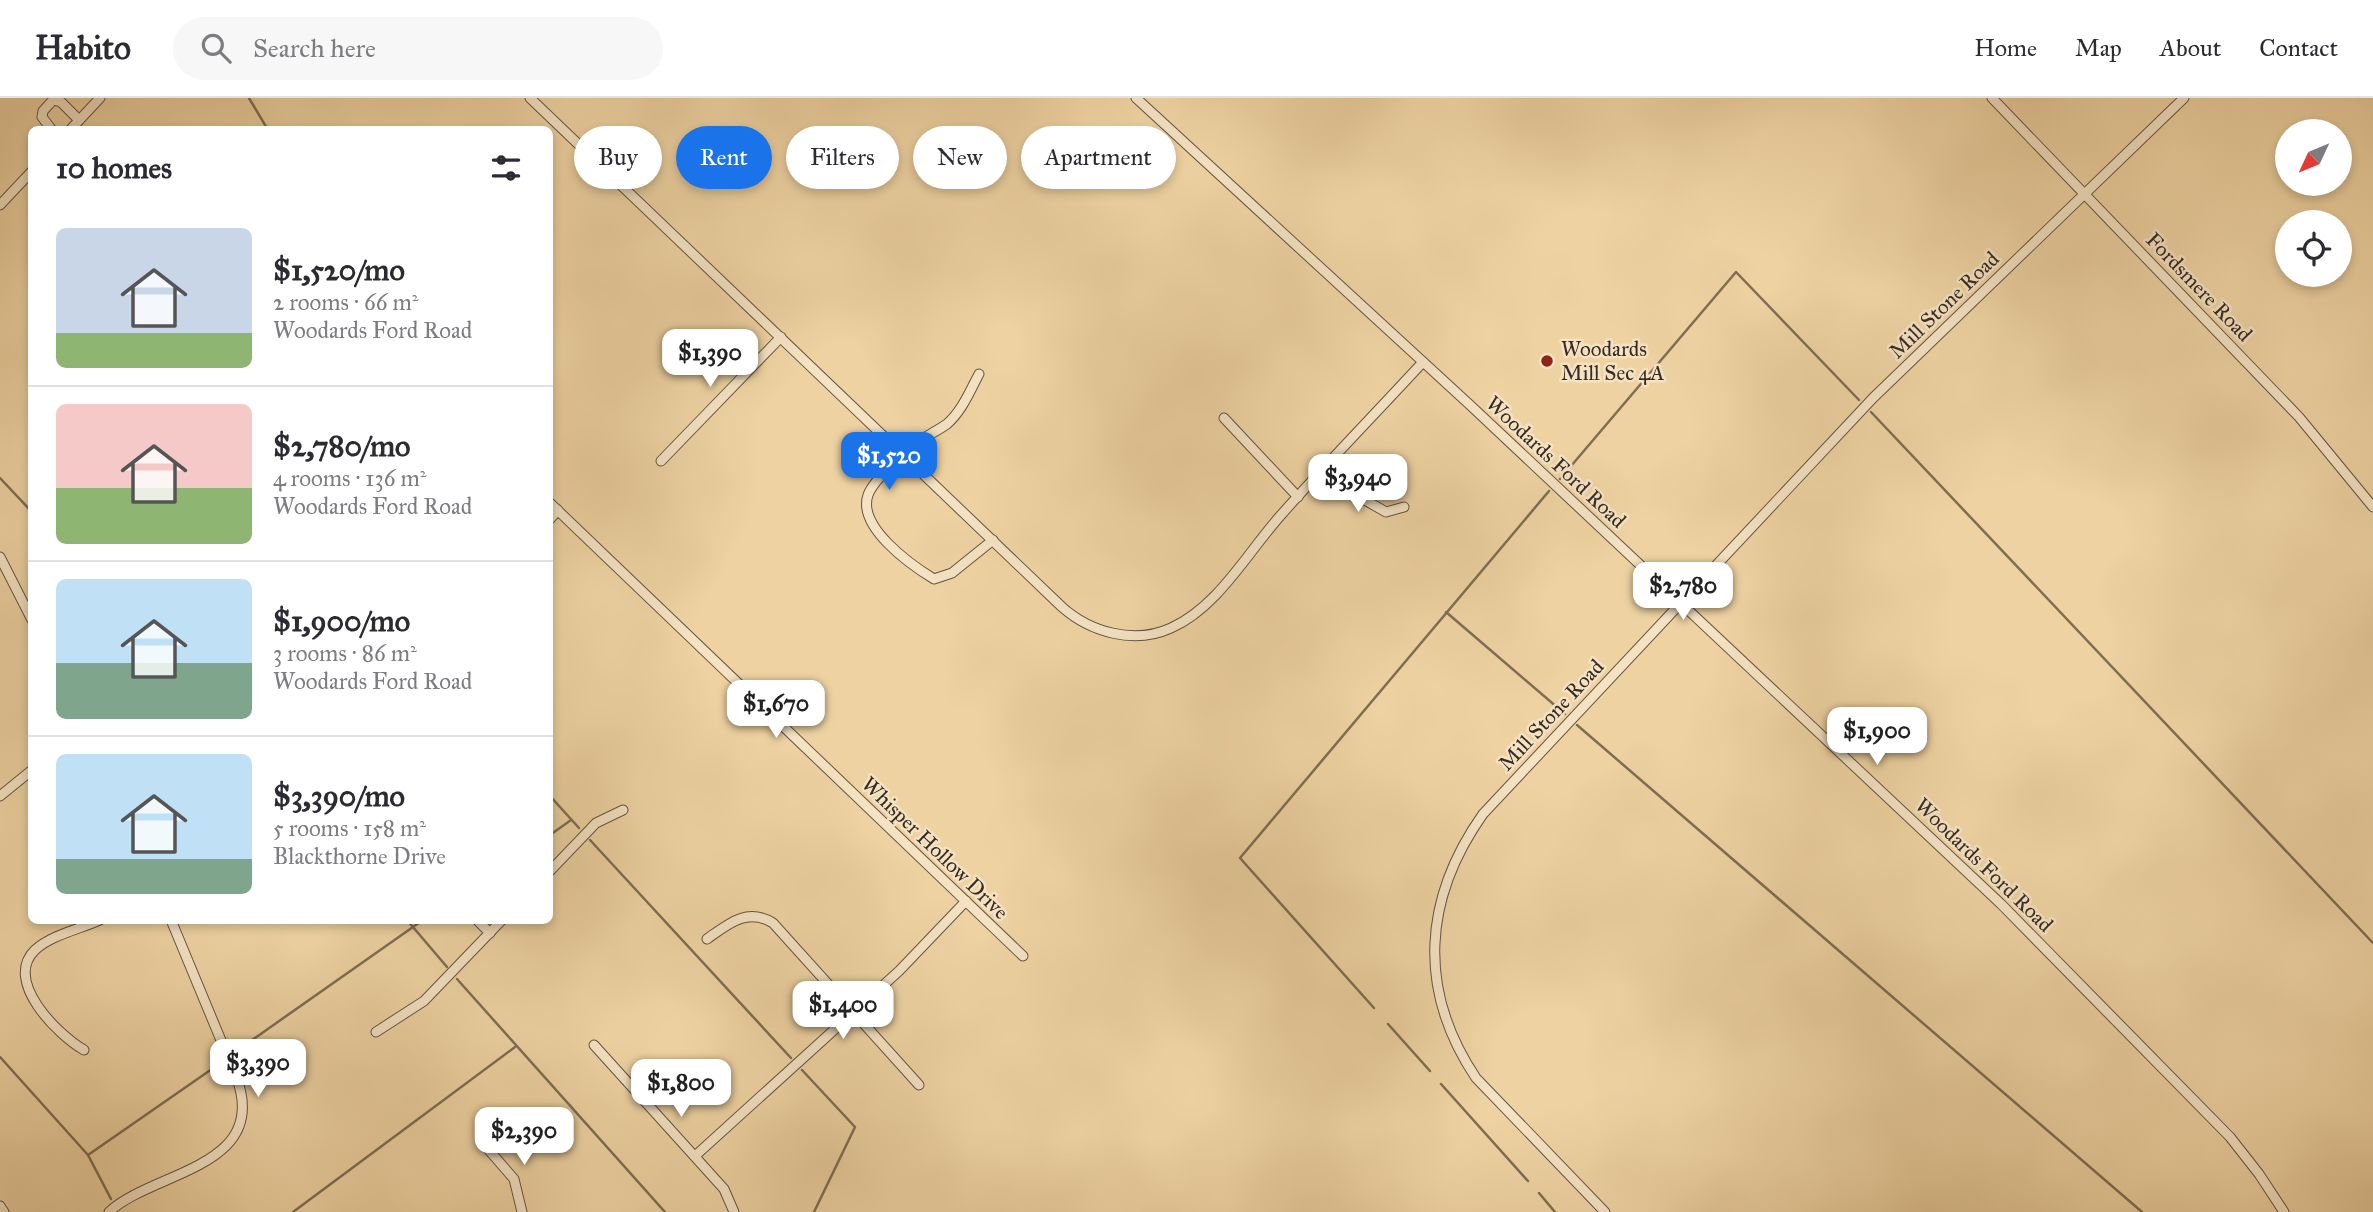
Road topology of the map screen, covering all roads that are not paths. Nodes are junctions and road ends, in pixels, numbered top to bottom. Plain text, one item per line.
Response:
1 (100, 98) edge
2 (530, 98) edge
3 (1136, 98) edge
4 (1992, 98) edge
5 (2184, 98) edge
6 (79, 120) junction
7 (49, 126) edge
8 (74, 126) edge
9 (28, 175) edge
10 (2085, 195) junction
11 (0, 205) edge
12 (781, 337) junction
13 (1423, 362) junction
14 (979, 374) dead end
15 (1224, 418) dead end
16 (904, 455) junction
17 (661, 461) dead end
18 (1319, 474) junction
19 (1298, 497) junction
20 (553, 506) edge
21 (1404, 507) dead end
22 (2373, 508) edge
23 (558, 510) junction
24 (553, 516) edge
25 (993, 540) junction
26 (0, 557) edge
27 (1680, 603) junction
28 (28, 612) edge
29 (28, 773) edge
30 (0, 796) edge
31 (623, 810) dead end
32 (553, 868) edge
33 (966, 901) junction
34 (91, 924) edge
35 (173, 924) edge
36 (481, 924) edge
37 (498, 924) edge
38 (490, 933) junction
39 (707, 939) dead end
40 (1023, 956) dead end
41 (853, 1011) junction
42 (376, 1032) dead end
43 (594, 1045) dead end
44 (84, 1050) dead end
45 (919, 1084) dead end
46 (481, 1141) dead end
47 (695, 1156) junction
48 (0, 1206) edge
49 (4, 1212) edge
50 (109, 1212) edge
51 (522, 1212) edge
52 (734, 1212) edge
53 (1605, 1212) edge
54 (2284, 1212) edge

1 - 6 street
2 - 12 street
3 - 13 street, Woodards Ford Road
4 - 10 street, Fordsmere Road
5 - 10 street, Mill Stone Road
6 - 7 street
6 - 8 street
9 - 11 street
10 - 22 street, Fordsmere Road
10 - 27 street, Mill Stone Road
12 - 16 street
12 - 17 street
13 - 18 street
13 - 27 street, Woodards Ford Road
14 - 16 street
15 - 19 street
16 - 25 street
16 - 25 street
18 - 19 street
18 - 21 street
19 - 25 street
20 - 23 street, Whisper Hollow Drive
23 - 24 street
23 - 33 street, Whisper Hollow Drive
26 - 28 street
27 - 53 street, Mill Stone Road
27 - 54 street, Woodards Ford Road
29 - 30 street
31 - 32 street
33 - 40 street, Whisper Hollow Drive
33 - 41 street
34 - 44 street
35 - 50 street
36 - 38 street
37 - 38 street
38 - 42 street
39 - 41 street
41 - 45 street
41 - 47 street
43 - 47 street
46 - 51 street
47 - 52 street
48 - 49 street

